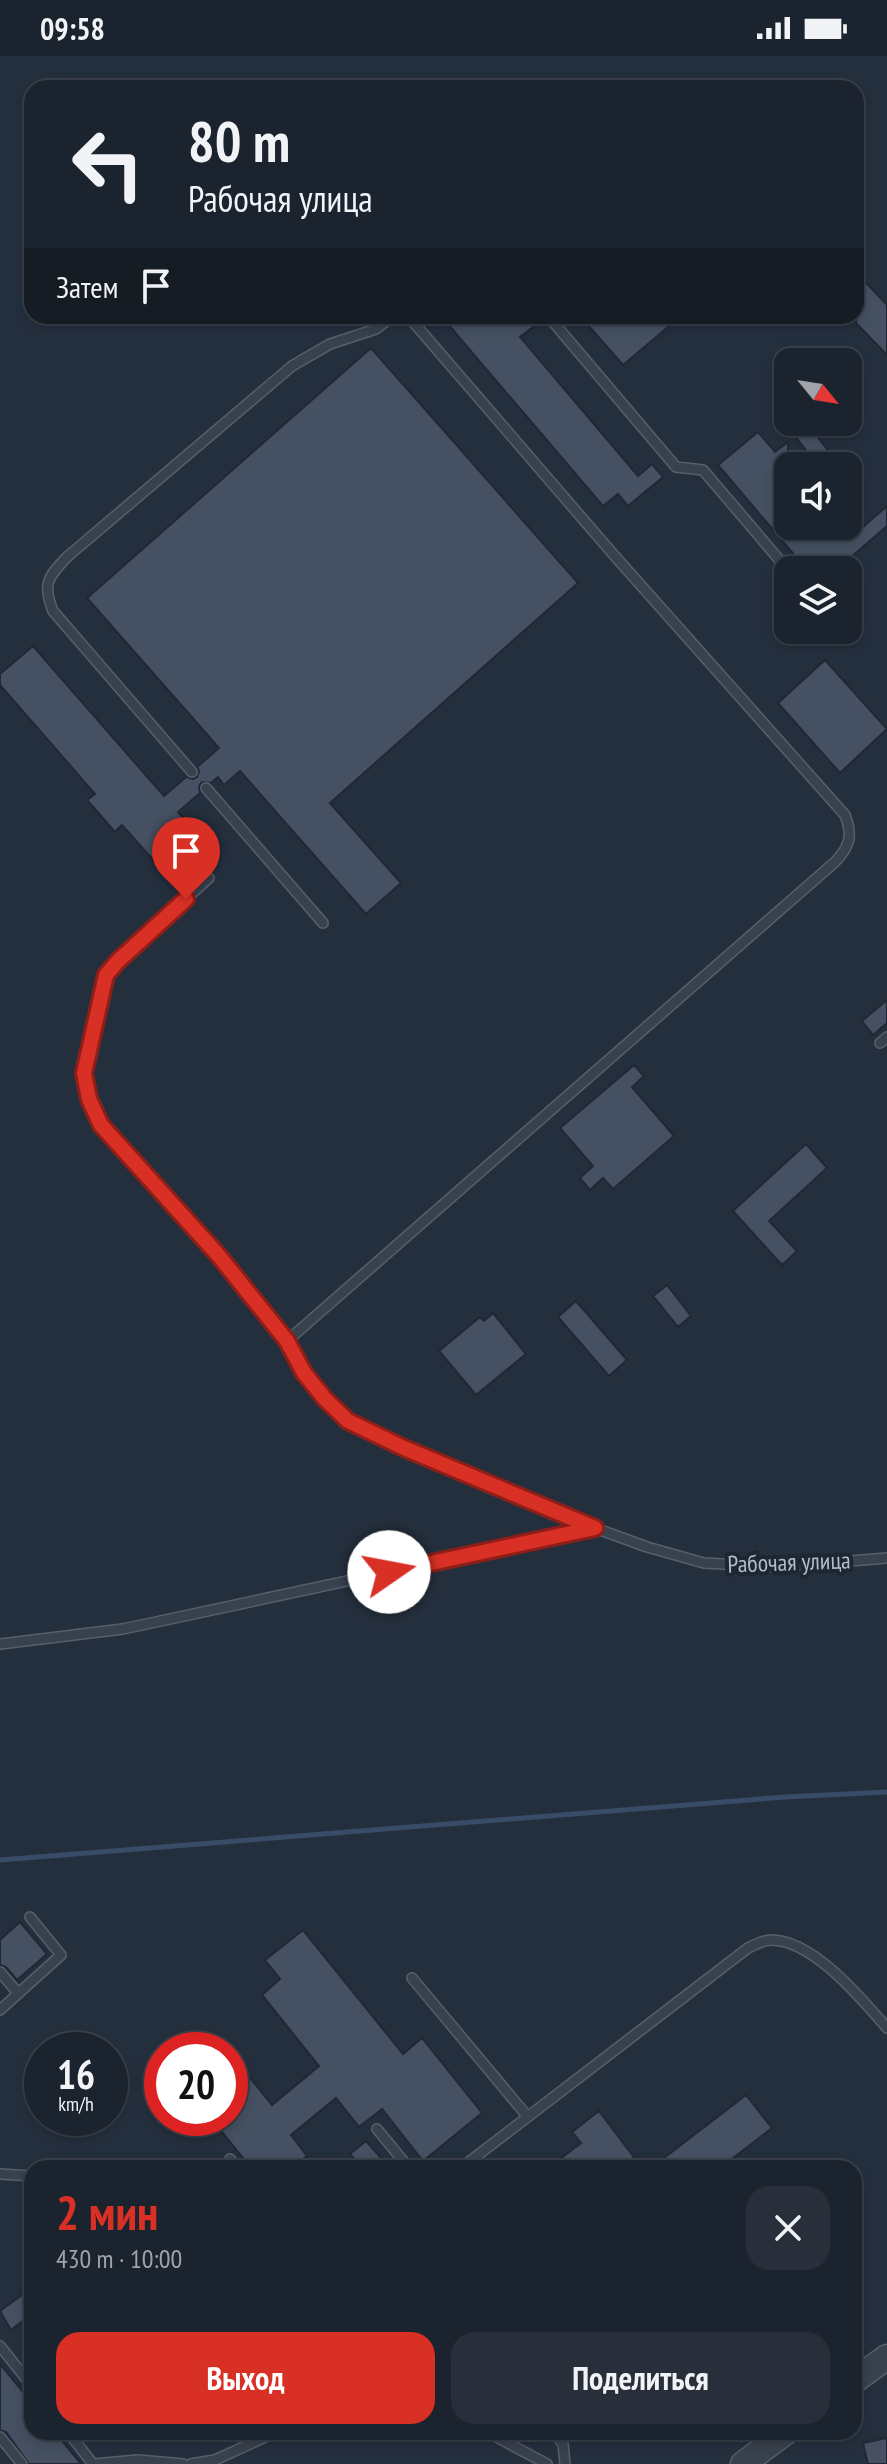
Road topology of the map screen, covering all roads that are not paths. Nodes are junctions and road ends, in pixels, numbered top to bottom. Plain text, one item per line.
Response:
1 (383, 324) edge
2 (415, 324) edge
3 (555, 324) edge
4 (776, 556) edge
5 (192, 772) dead end
6 (206, 788) dead end
7 (209, 878) dead end
8 (323, 923) dead end
9 (287, 1341) junction
10 (595, 1528) junction
11 (887, 1558) edge
12 (0, 1644) edge
13 (30, 1917) dead end
14 (0, 1972) edge
15 (412, 1978) dead end
16 (17, 1992) junction
17 (0, 2010) edge
18 (885, 2021) edge
19 (528, 2117) junction
20 (377, 2129) dead end
21 (402, 2160) edge
22 (472, 2160) edge
23 (0, 2174) edge
24 (24, 2176) edge
25 (0, 2346) edge
26 (887, 2357) edge
27 (862, 2375) edge
28 (24, 2376) edge
29 (0, 2437) edge
30 (74, 2440) edge
31 (259, 2440) edge
32 (502, 2440) edge
33 (560, 2440) edge
34 (775, 2440) edge
35 (22, 2464) edge
36 (94, 2464) edge
37 (183, 2464) edge
38 (191, 2464) edge
39 (547, 2464) edge
40 (565, 2464) edge
41 (743, 2464) edge

1 - 5 lane
2 - 9 lane
3 - 4 lane
6 - 8 lane
7 - 9 lane, Рабочая улица
9 - 10 lane, Рабочая улица
10 - 11 lane, Рабочая улица
10 - 12 lane
13 - 16 lane
14 - 16 lane
15 - 19 lane
16 - 17 lane
18 - 19 lane
19 - 22 lane
20 - 21 lane
23 - 24 lane
25 - 28 lane
26 - 27 street
29 - 35 lane
30 - 36 lane
31 - 38 lane
32 - 39 lane
33 - 40 lane
34 - 41 street
36 - 37 lane

